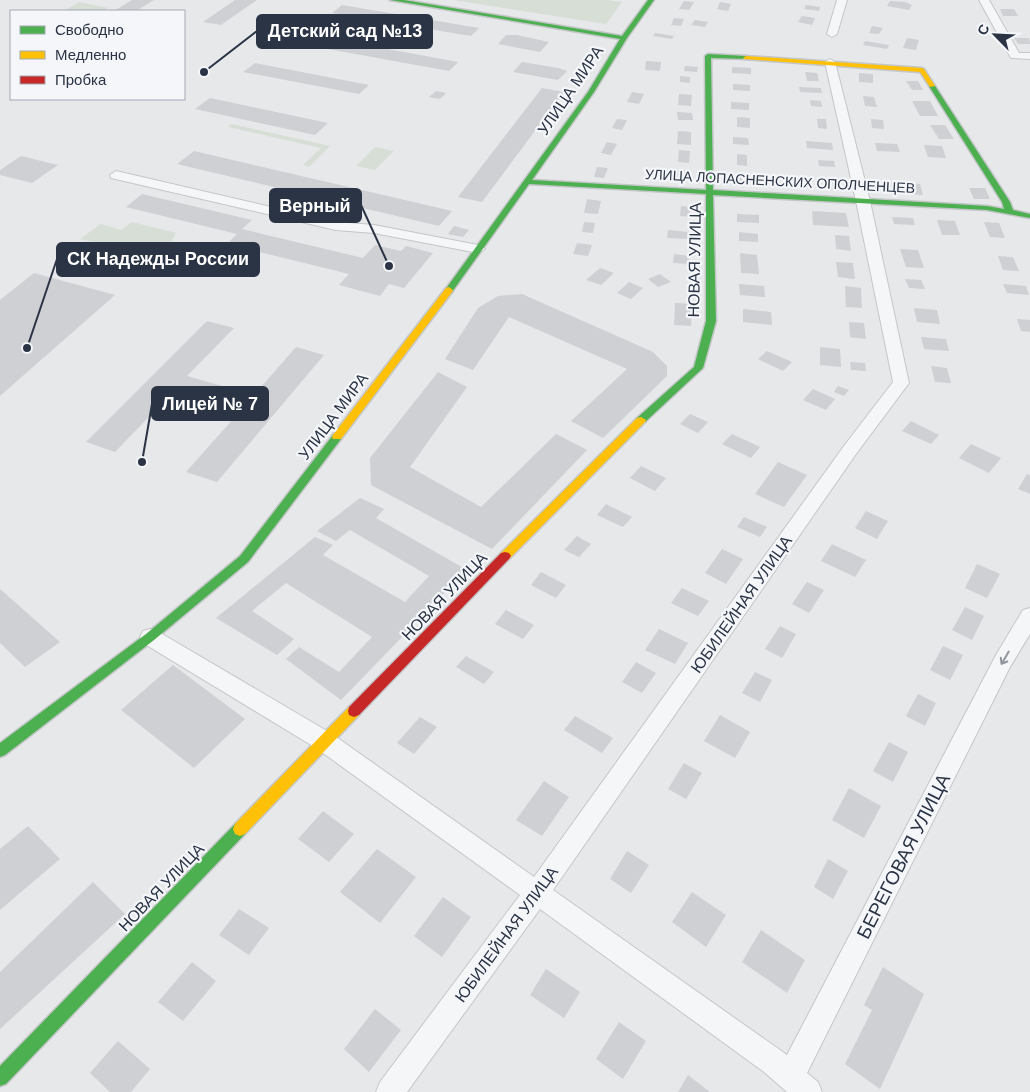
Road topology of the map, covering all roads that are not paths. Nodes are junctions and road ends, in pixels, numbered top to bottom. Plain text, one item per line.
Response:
1 (393, 0) edge
2 (651, 0) edge
3 (842, 0) edge
4 (984, 0) edge
5 (832, 34) dead end
6 (624, 38) junction
7 (1030, 56) edge
8 (830, 62) junction
9 (116, 175) dead end
10 (528, 182) junction
11 (711, 193) junction
12 (863, 201) junction
13 (1010, 212) junction
14 (1030, 216) edge
15 (478, 249) junction
16 (1030, 616) edge
17 (150, 637) junction
18 (324, 741) junction
19 (0, 751) edge
20 (536, 892) junction
21 (0, 1078) edge
22 (799, 1084) edge
23 (390, 1092) edge

1 - 6 street
2 - 6 street, УЛИЦА МИРА
3 - 5 street
4 - 7 street
6 - 10 street, УЛИЦА МИРА
8 - 11 street, НОВАЯ УЛИЦА
8 - 12 street, ЮБИЛЕЙНАЯ УЛИЦА
8 - 13 street
9 - 15 street
10 - 11 street, УЛИЦА ЛОПАСНЕНСКИХ ОПОЛЧЕНЦЕВ
10 - 15 street, УЛИЦА МИРА
11 - 12 street, УЛИЦА ЛОПАСНЕНСКИХ ОПОЛЧЕНЦЕВ
11 - 18 street, НОВАЯ УЛИЦА
12 - 13 street, УЛИЦА ЛОПАСНЕНСКИХ ОПОЛЧЕНЦЕВ
12 - 20 street, ЮБИЛЕЙНАЯ УЛИЦА
13 - 14 street, УЛИЦА ЛОПАСНЕНСКИХ ОПОЛЧЕНЦЕВ
15 - 17 street, УЛИЦА МИРА
16 -> 22 street, БЕРЕГОВАЯ УЛИЦА
17 - 18 street
17 - 19 street, УЛИЦА МИРА
18 - 20 street
18 - 21 street, НОВАЯ УЛИЦА
20 - 22 street
20 - 23 street, ЮБИЛЕЙНАЯ УЛИЦА

